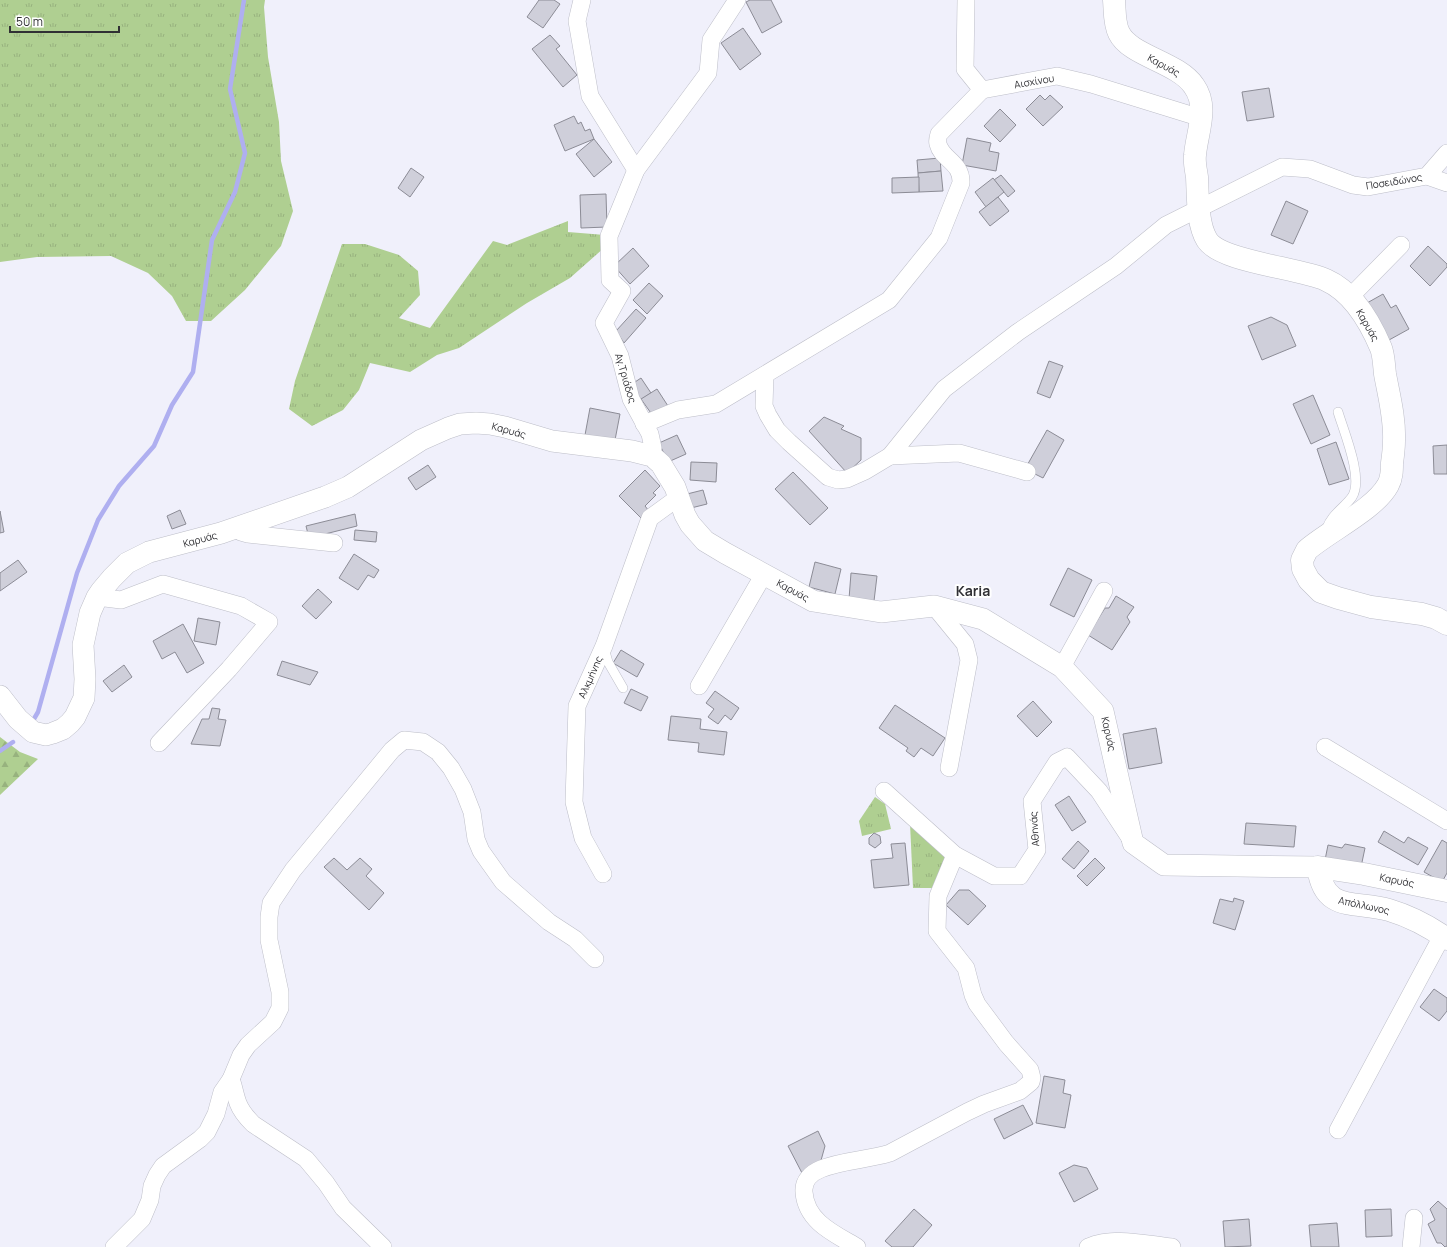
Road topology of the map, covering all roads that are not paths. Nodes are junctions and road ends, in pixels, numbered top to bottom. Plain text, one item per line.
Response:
1 (582, 0) edge
2 (737, 0) edge
3 (966, 0) edge
4 (1114, 0) edge
5 (982, 90) junction
6 (1202, 118) junction
7 (1447, 153) edge
8 (636, 170) junction
9 (1427, 176) junction
10 (1447, 184) edge
11 (1199, 208) junction
12 (1401, 245) dead end
13 (1349, 298) junction
14 (765, 375) junction
15 (1338, 412) dead end
16 (644, 424) junction
17 (652, 456) junction
18 (890, 456) junction
19 (1027, 472) dead end
20 (679, 497) junction
21 (235, 528) junction
22 (1328, 534) junction
23 (334, 543) dead end
24 (764, 574) junction
25 (1104, 591) dead end
26 (97, 597) junction
27 (934, 606) junction
28 (1447, 624) edge
29 (604, 646) junction
30 (1062, 667) junction
31 (699, 686) dead end
32 (623, 688) dead end
33 (0, 696) edge
34 (159, 743) dead end
35 (1325, 747) dead end
36 (949, 768) dead end
37 (884, 791) dead end
38 (1447, 821) edge
39 (1133, 843) junction
40 (955, 855) junction
41 (1318, 867) junction
42 (602, 874) dead end
43 (1447, 890) edge
44 (1445, 938) edge
45 (595, 959) dead end
46 (231, 1079) junction
47 (1338, 1130) dead end
48 (1414, 1218) dead end
49 (114, 1247) edge
50 (383, 1247) edge
51 (857, 1247) edge
52 (1088, 1247) edge
53 (1172, 1247) edge
54 (1411, 1247) edge

1 - 8 street
2 - 8 street
3 - 5 street
4 - 6 main road, Καρυάς
5 - 6 street, Αισχίνου
5 - 14 street
6 - 11 main road, Καρυάς
7 - 9 street, Ποσειδώνος
8 - 16 street, Αγ.Τριάδος
9 - 10 street
9 - 11 street, Ποσειδώνος
11 - 13 main road, Καρυάς
11 - 18 street, Ποσειδώνος
12 - 13 street
13 - 22 main road, Καρυάς
14 - 16 street
14 - 18 street
15 - 22 lane
16 - 17 street, Αγ.Τριάδος
17 - 20 street, Καρυάς
17 - 21 street, Καρυάς
18 - 19 street
20 - 24 street, Καρυάς
20 - 29 street, Αλκμήνης
21 - 23 street
21 - 26 street, Καρυάς
22 - 28 main road, Καρυάς
24 - 27 street, Καρυάς
24 - 31 street
25 - 30 street
26 - 33 street, Καρυάς
26 - 34 street
27 - 30 street, Καρυάς
27 - 36 street
29 - 32 lane
29 - 42 street, Αλκμήνης
30 - 39 street, Καρυάς
35 - 38 street
37 - 40 street, Αθηνάς
39 - 40 street, Αθηνάς
39 - 41 street, Καρυάς
40 - 51 street
41 - 43 main road, Καρυάς
41 - 44 main road, Απόλλωνος
44 - 47 street
45 - 46 street
46 - 49 street
46 - 50 street
48 - 54 street
52 - 53 street

